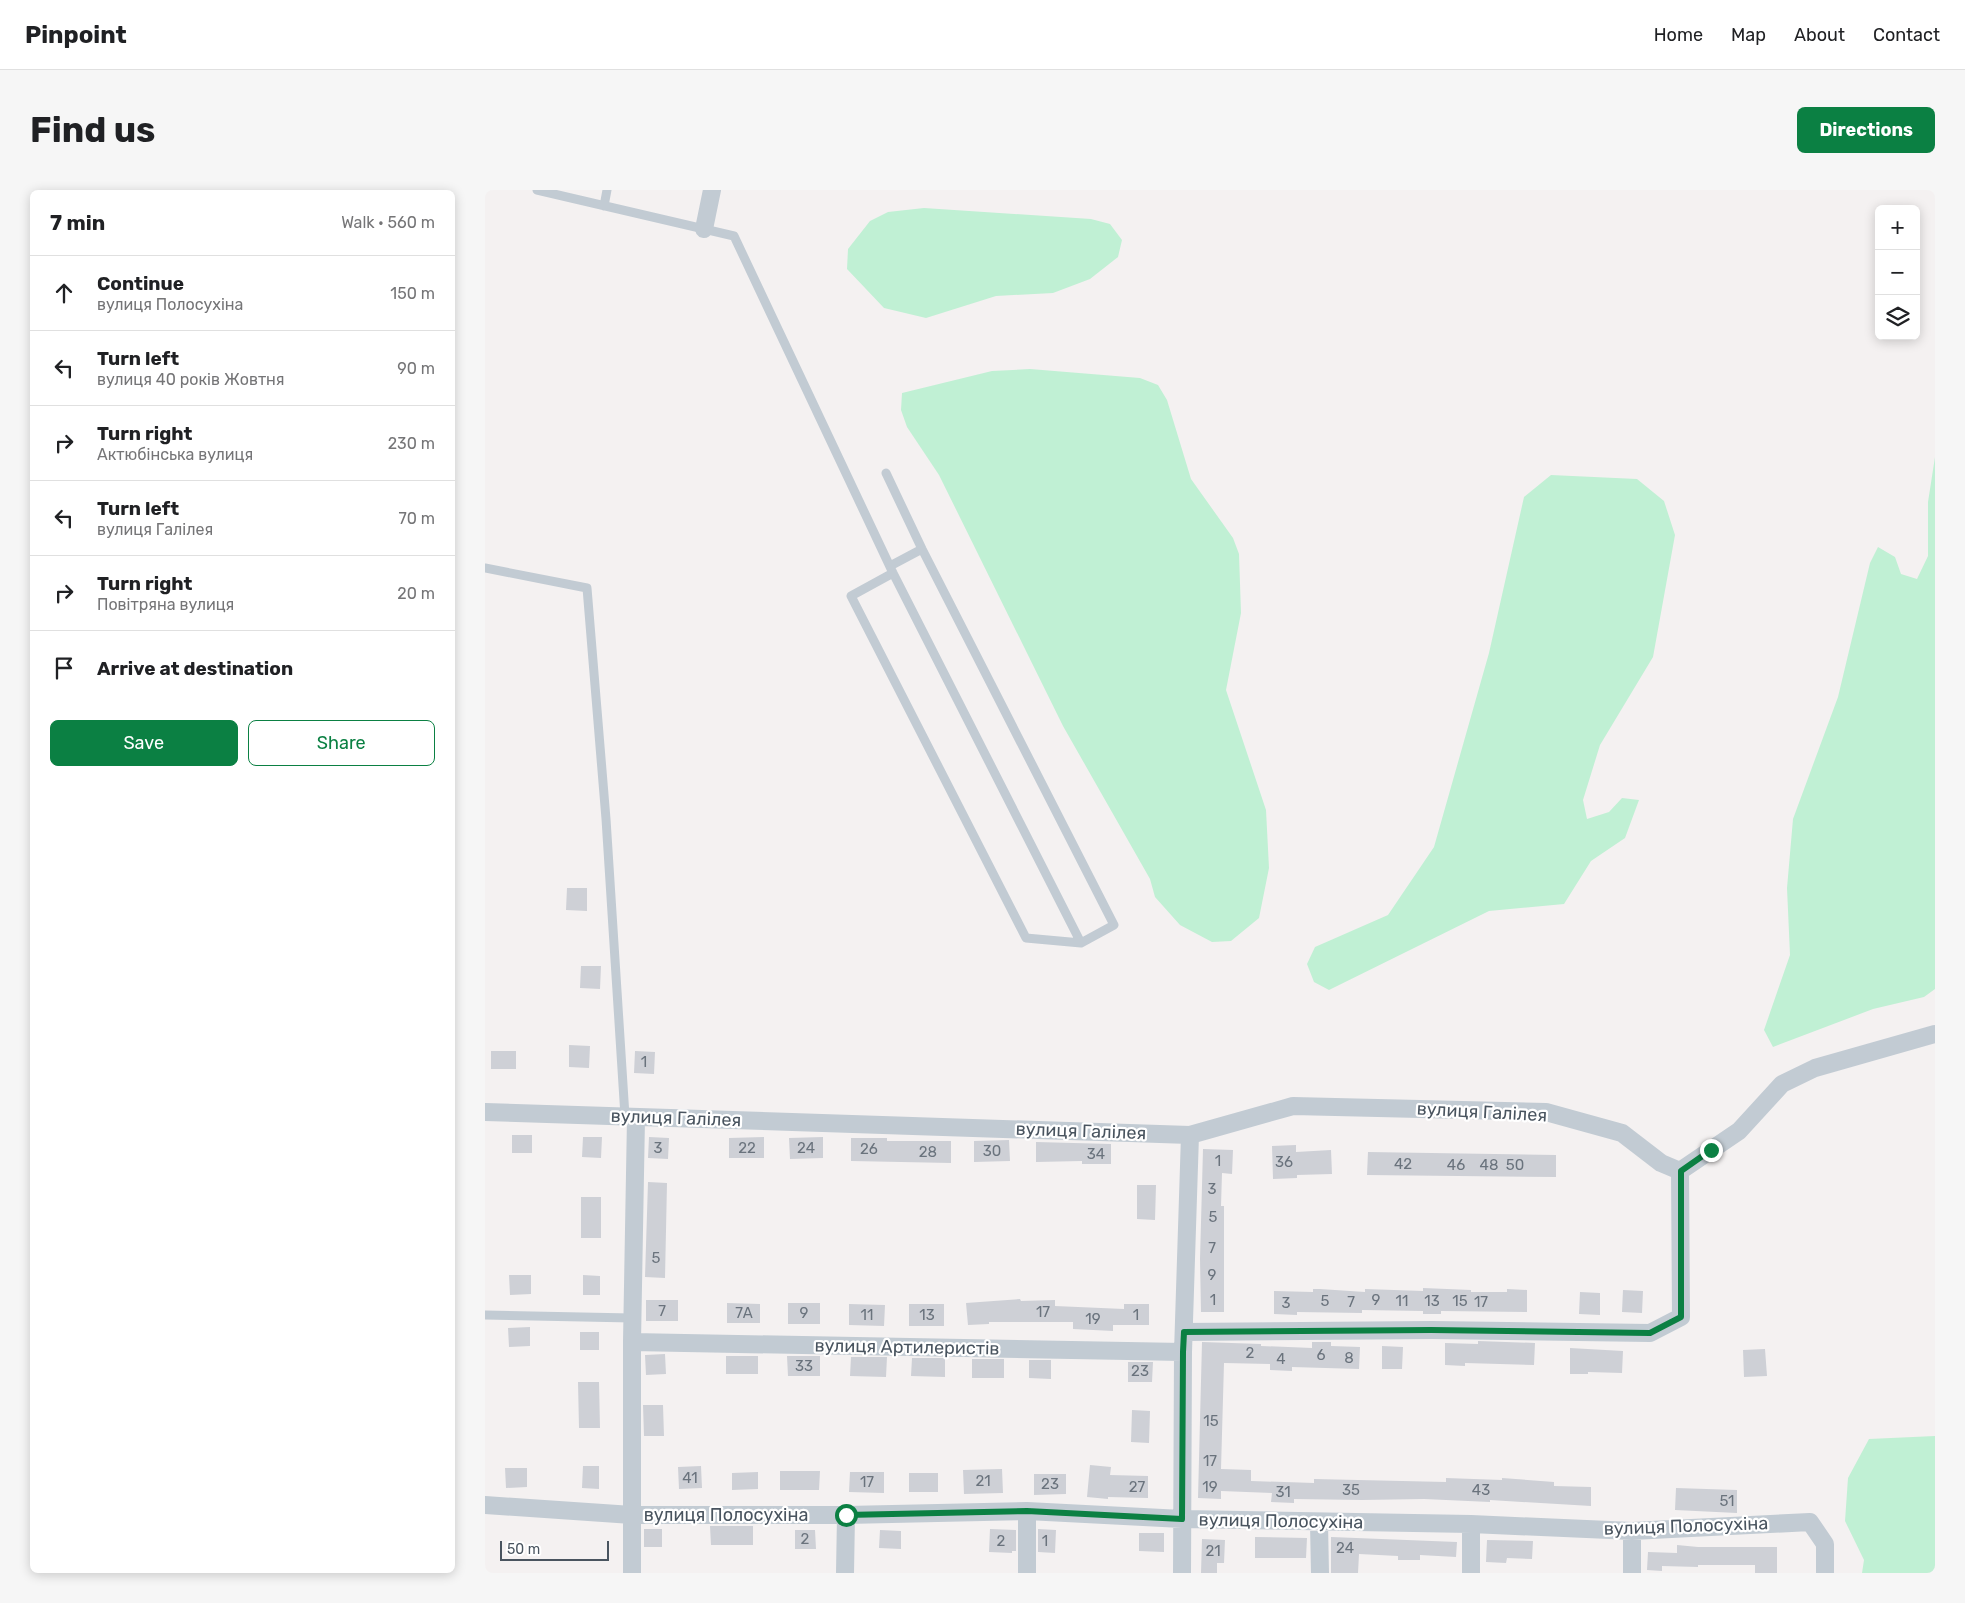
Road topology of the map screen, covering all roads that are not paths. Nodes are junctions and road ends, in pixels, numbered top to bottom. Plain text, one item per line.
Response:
1 (537, 190) edge
2 (607, 190) edge
3 (712, 190) edge
4 (604, 206) junction
5 (704, 230) junction
6 (886, 473) dead end
7 (922, 549) junction
8 (485, 568) edge
9 (891, 570) junction
10 (1081, 943) junction
11 (1935, 1034) edge
12 (485, 1112) edge
13 (630, 1117) junction
14 (1189, 1134) junction
15 (1681, 1171) junction
16 (485, 1315) edge
17 (632, 1318) junction
18 (1184, 1332) junction
19 (632, 1342) junction
20 (1183, 1352) junction
21 (485, 1505) edge
22 (1027, 1511) junction
23 (632, 1515) junction
24 (846, 1515) junction
25 (1182, 1519) junction
26 (1319, 1523) junction
27 (1471, 1524) junction
28 (1632, 1530) junction
29 (632, 1573) edge
30 (845, 1573) edge
31 (1027, 1573) edge
32 (1182, 1573) edge
33 (1319, 1573) edge
34 (1471, 1573) edge
35 (1632, 1573) edge
36 (1825, 1573) edge

1 - 4 lane
2 - 4 lane
3 - 5 street
4 - 5 lane
5 - 9 lane
6 - 7 lane
7 - 9 lane
7 - 10 lane
8 - 13 lane
9 - 10 lane
9 - 10 lane
11 - 15 street
12 - 13 street, вулиця Галілея
13 - 14 street, вулиця Галілея
13 - 17 street
14 - 15 street, вулиця Галілея
14 - 18 street
15 - 18 street
16 - 17 lane
17 - 19 street
18 - 20 street
19 - 20 street, вулиця Артилеристів
19 - 23 street
20 - 25 street
21 - 23 street, вулиця Полосухіна
22 - 24 street, вулиця Полосухіна
22 - 25 street, вулиця Полосухіна
22 - 31 street
23 - 24 street, вулиця Полосухіна
23 - 29 street
24 - 30 street
25 - 26 street, вулиця Полосухіна
25 - 32 street
26 - 27 street, вулиця Полосухіна
26 - 33 street
27 - 28 street, вулиця Полосухіна
27 - 34 street
28 - 35 street
28 - 36 street, вулиця Полосухіна

